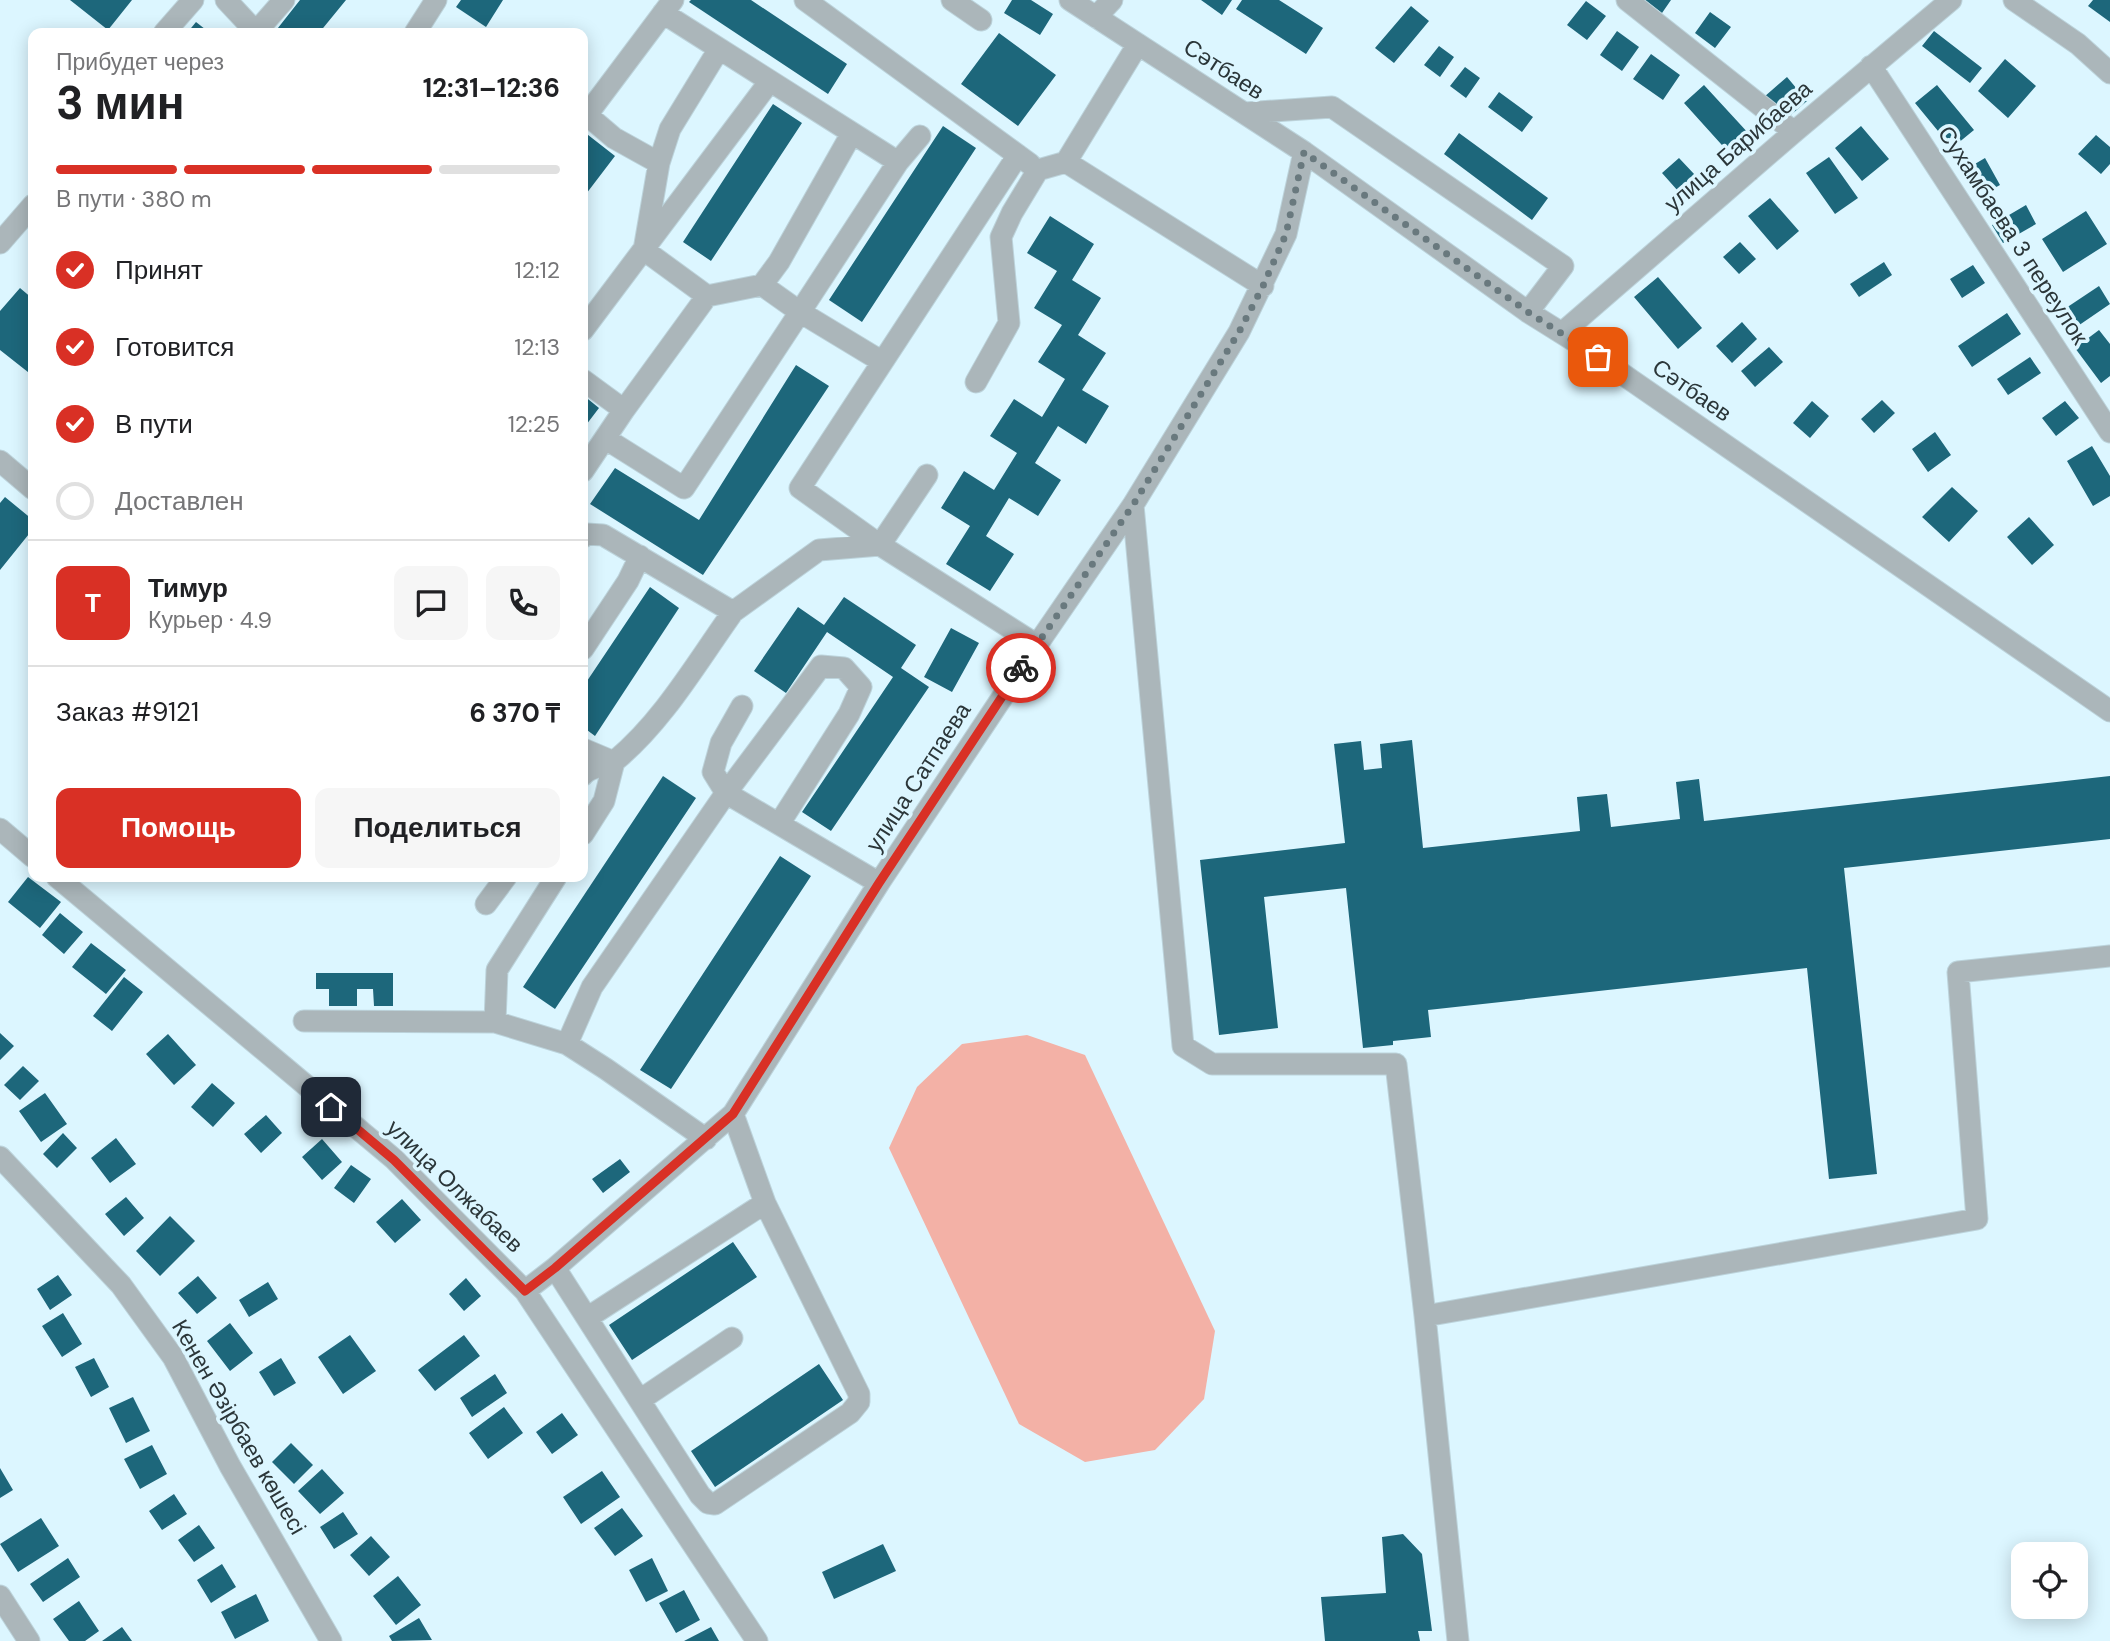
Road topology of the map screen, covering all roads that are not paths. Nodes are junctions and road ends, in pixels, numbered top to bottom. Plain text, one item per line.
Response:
1 (193, 0) edge
2 (226, 0) edge
3 (284, 0) edge
4 (436, 0) edge
5 (805, 0) edge
6 (952, 0) edge
7 (1070, 0) edge
8 (1112, 0) edge
9 (1627, 0) edge
10 (1951, 0) edge
11 (2014, 0) edge
12 (668, 7) edge
13 (1096, 17) junction
14 (981, 20) dead end
15 (168, 28) edge
16 (251, 28) edge
17 (260, 28) edge
18 (418, 28) edge
19 (1138, 44) junction
20 (719, 49) junction
21 (1871, 66) junction
22 (2110, 73) edge
23 (770, 81) junction
24 (1245, 113) junction
25 (588, 114) edge
26 (588, 120) edge
27 (1794, 132) junction
28 (852, 133) junction
29 (920, 136) dead end
30 (1304, 152) junction
31 (1018, 155) junction
32 (898, 162) junction
33 (1066, 162) junction
34 (659, 163) junction
35 (1038, 170) junction
36 (28, 211) edge
37 (0, 243) edge
38 (644, 250) junction
39 (762, 285) junction
40 (1263, 286) junction
41 (707, 296) junction
42 (1528, 312) junction
43 (800, 313) junction
44 (588, 323) edge
45 (1562, 334) junction
46 (881, 361) junction
47 (976, 382) dead end
48 (588, 384) edge
49 (624, 410) junction
50 (2110, 432) edge
51 (606, 439) junction
52 (1, 463) edge
53 (588, 464) edge
54 (928, 475) dead end
55 (28, 485) edge
56 (1133, 505) junction
57 (588, 534) edge
58 (880, 545) junction
59 (640, 556) junction
60 (733, 612) junction
61 (588, 641) edge
62 (1037, 645) junction
63 (742, 706) dead end
64 (2109, 711) edge
65 (588, 751) edge
66 (614, 762) junction
67 (588, 770) edge
68 (726, 793) junction
69 (779, 824) junction
70 (588, 826) edge
71 (0, 829) edge
72 (28, 853) edge
73 (63, 882) edge
74 (502, 882) edge
75 (553, 882) edge
76 (879, 883) junction
77 (486, 904) dead end
78 (2110, 956) edge
79 (304, 1021) dead end
80 (495, 1022) junction
81 (567, 1044) junction
82 (733, 1114) junction
83 (706, 1139) junction
84 (0, 1157) edge
85 (765, 1203) junction
86 (555, 1268) junction
87 (525, 1291) junction
88 (1425, 1316) junction
89 (587, 1318) junction
90 (732, 1338) dead end
91 (640, 1401) junction
92 (0, 1596) edge
93 (29, 1641) edge
94 (331, 1641) edge
95 (757, 1641) edge
96 (1458, 1641) edge

1 - 15 street
2 - 16 street
3 - 17 street
4 - 18 street
5 - 31 street
6 - 14 street
7 - 13 street, Сәтбаев
8 - 13 street
9 - 27 street
10 - 21 street, улица Барибаева
11 - 22 street
12 - 20 street
12 - 25 street
13 - 19 street, Сәтбаев
19 - 24 street, Сәтбаев
19 - 33 street
20 - 23 street
20 - 34 street
21 - 27 street, улица Барибаева
21 - 50 street, Сухамбаева 3 переулок
23 - 28 street
23 - 38 street
24 - 30 street, Сәтбаев
24 - 42 street
26 - 34 street
27 - 45 street, улица Барибаева
28 - 32 street
28 - 39 street
29 - 32 street
30 - 40 street, улица Сатпаева
30 - 42 street, Сәтбаев
31 - 35 street
31 - 46 street
32 - 43 street
33 - 35 street
33 - 40 street
34 - 38 street
35 - 47 street
36 - 37 street
38 - 41 street
38 - 44 street
39 - 41 street
39 - 43 street
40 - 56 street, улица Сатпаева
41 - 49 street
42 - 45 street, Сәтбаев
43 - 46 street
43 - 51 street
45 - 64 street, Сәтбаев
46 - 58 street
48 - 49 street
49 - 51 street
51 - 53 street
52 - 55 street
54 - 58 street
56 - 62 street, улица Сатпаева
56 - 88 street
57 - 59 street
58 - 60 street
58 - 62 street
59 - 60 street
59 - 61 street
60 - 66 street
62 - 76 street, улица Сатпаева
63 - 68 street
65 - 66 street
66 - 67 street
66 - 70 street
68 - 69 street
68 - 69 street
68 - 81 street
69 - 76 street
71 - 72 street
73 - 87 street, улица Олжабаев
74 - 77 street
75 - 80 street
76 - 82 street, улица Сатпаева
78 - 88 street
79 - 80 street
80 - 81 street
81 - 83 street
82 - 83 street, улица Сатпаева
82 - 85 street
83 - 86 street, улица Сатпаева
84 - 94 street, Кенен Әзірбаев көшесі
85 - 89 street
85 - 91 street
86 - 87 street, улица Сатпаева
86 - 89 street
87 - 95 street, улица Олжабаев
88 - 96 street
89 - 91 street
90 - 91 street
92 - 93 street

